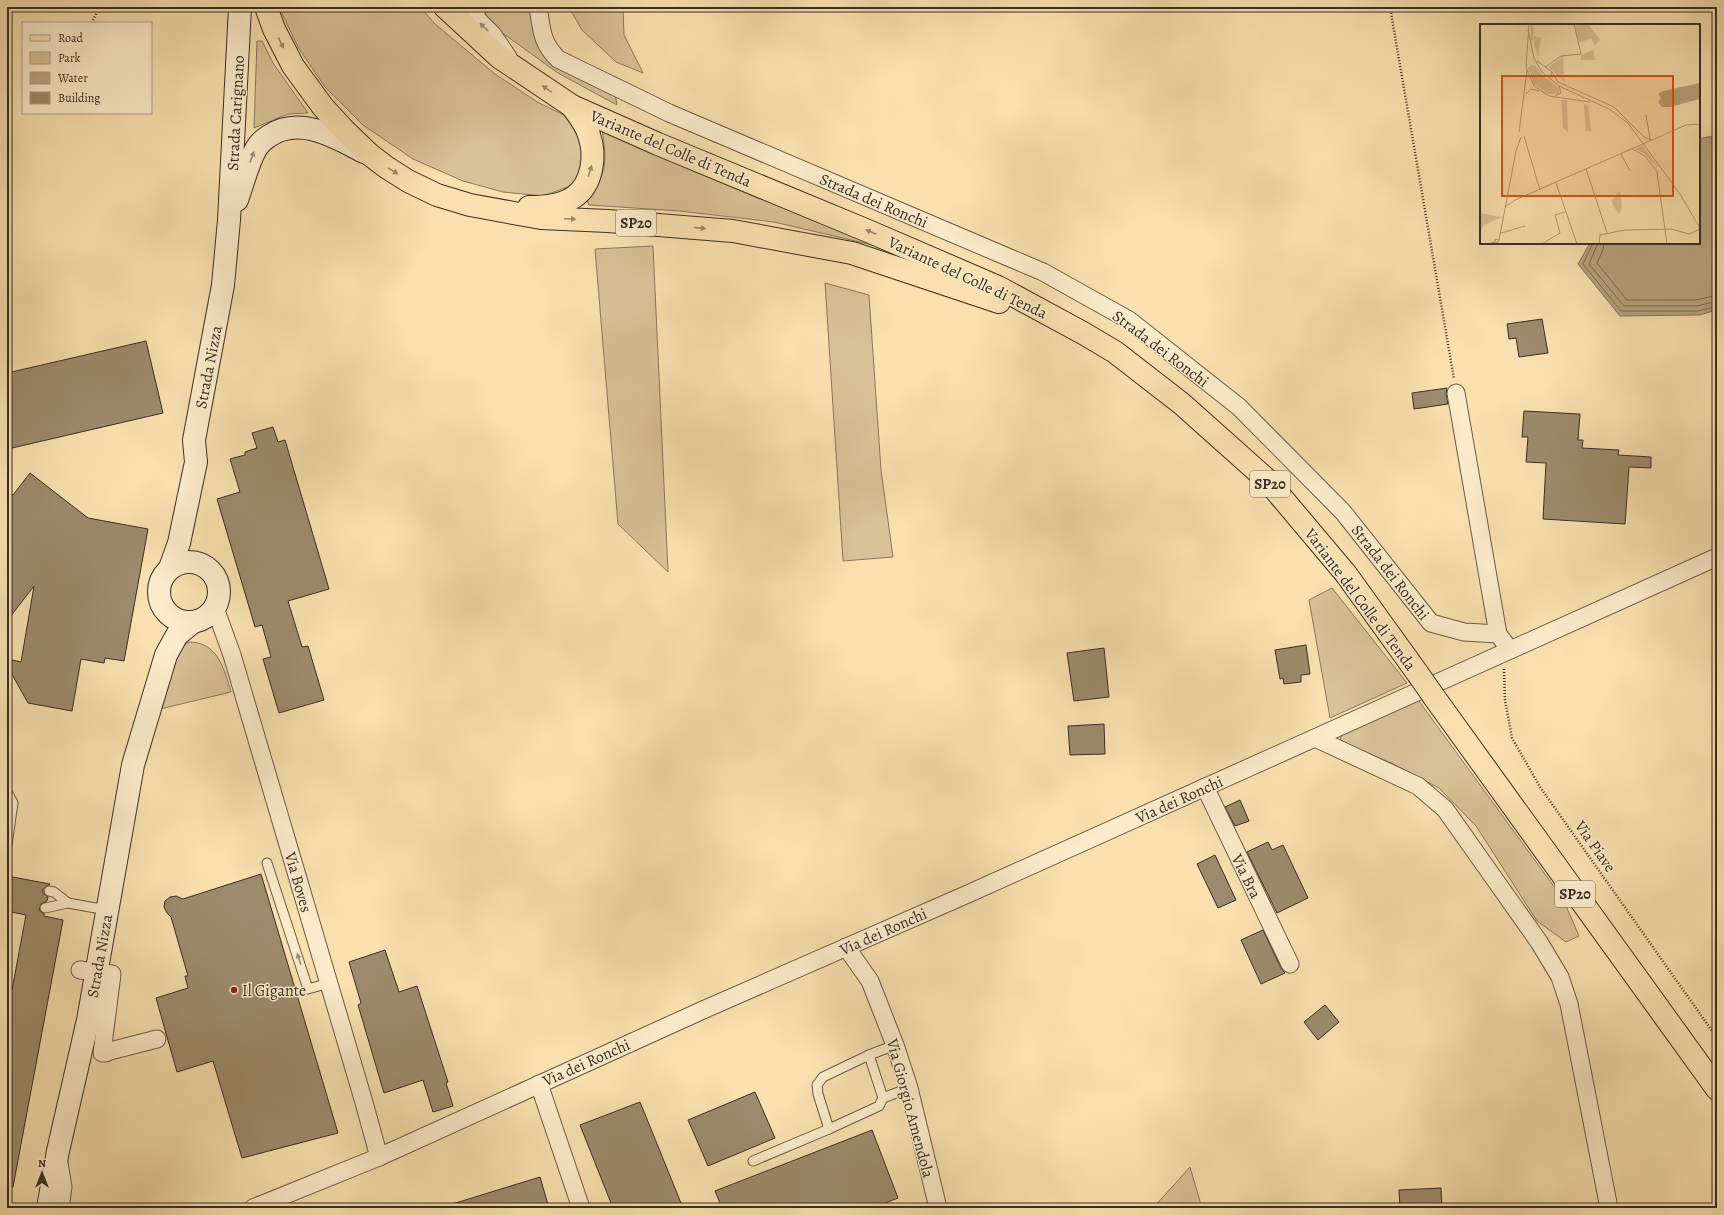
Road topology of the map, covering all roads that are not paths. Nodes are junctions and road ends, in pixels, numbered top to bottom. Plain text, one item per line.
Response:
1 (240, 7) edge
2 (266, 7) edge
3 (445, 7) edge
4 (475, 7) edge
5 (538, 7) edge
6 (515, 68) junction
7 (572, 106) junction
8 (369, 154) junction
9 (470, 205) junction
10 (229, 220) junction
11 (1083, 333) junction
12 (1456, 394) road end
13 (186, 512) junction
14 (1717, 557) edge
15 (170, 568) junction
16 (211, 572) junction
17 (214, 608) junction
18 (164, 609) junction
19 (193, 622) junction
20 (1498, 634) junction
21 (1510, 650) junction
22 (150, 705) junction
23 (1315, 738) junction
24 (1205, 787) junction
25 (7, 792) edge
26 (7, 845) edge
27 (267, 863) dead end
28 (49, 891) dead end
29 (68, 904) junction
30 (46, 908) dead end
31 (108, 910) junction
32 (846, 947) junction
33 (1290, 964) dead end
34 (88, 972) junction
35 (329, 983) junction
36 (157, 1039) dead end
37 (895, 1045) junction
38 (869, 1055) junction
39 (539, 1084) junction
40 (909, 1088) junction
41 (1717, 1090) edge
42 (883, 1098) junction
43 (829, 1129) junction
44 (58, 1151) junction
45 (379, 1157) junction
46 (753, 1161) dead end
47 (48, 1208) edge
48 (60, 1208) edge
49 (254, 1208) edge
50 (581, 1208) edge
51 (938, 1208) edge
52 (1609, 1208) edge

1 - 10 street, Strada Carignano
2 -> 8 main road, SP20
3 - 6 main road, Variante del Colle di Tenda / SP20
6 -> 4 street
5 - 20 street, Strada dei Ronchi
7 -> 6 main road, Variante del Colle di Tenda / SP20
9 -> 7 main road, SP20
11 -> 7 main road, Variante del Colle di Tenda / SP20
8 -> 9 main road, SP20
10 -> 8 street
9 -> 11 main road, SP20
10 - 13 street, Strada Nizza
11 - 41 main road, Variante del Colle di Tenda / SP20, bridge
12 - 20 street
13 - 15 street, Strada Nizza
13 - 16 street, Strada Nizza
14 - 21 street
15 - 16 street
15 - 18 street, Strada Nizza
16 - 17 street, Strada Nizza
17 - 19 street, Strada Nizza
17 - 35 street, Via Boves
18 - 19 street
18 - 22 street, Strada Nizza
19 - 22 street, Strada Nizza
20 - 21 street
21 - 23 street, Via dei Ronchi
22 - 31 street, Strada Nizza
23 - 24 street, Via dei Ronchi
23 - 52 street
24 - 32 street, Via dei Ronchi
24 - 33 street, Via Bra
25 - 26 lane
35 -> 27 lane
28 - 29 lane
29 - 30 lane
29 - 31 lane
31 - 34 street, Strada Nizza
32 - 37 street, Via Giorgio Amendola
32 - 39 street, Via dei Ronchi
34 - 36 street
34 - 44 street, Strada Nizza
35 - 45 street, Via Boves
37 - 38 lane
37 - 40 street, Via Giorgio Amendola
38 - 42 lane
38 - 43 lane
39 - 45 street, Via dei Ronchi
39 - 50 street
40 - 42 lane
40 - 51 street, Via Giorgio Amendola
42 - 43 lane
43 - 46 lane
44 - 47 street, Strada Nizza
44 - 48 street
45 - 49 street, Via dei Ronchi

